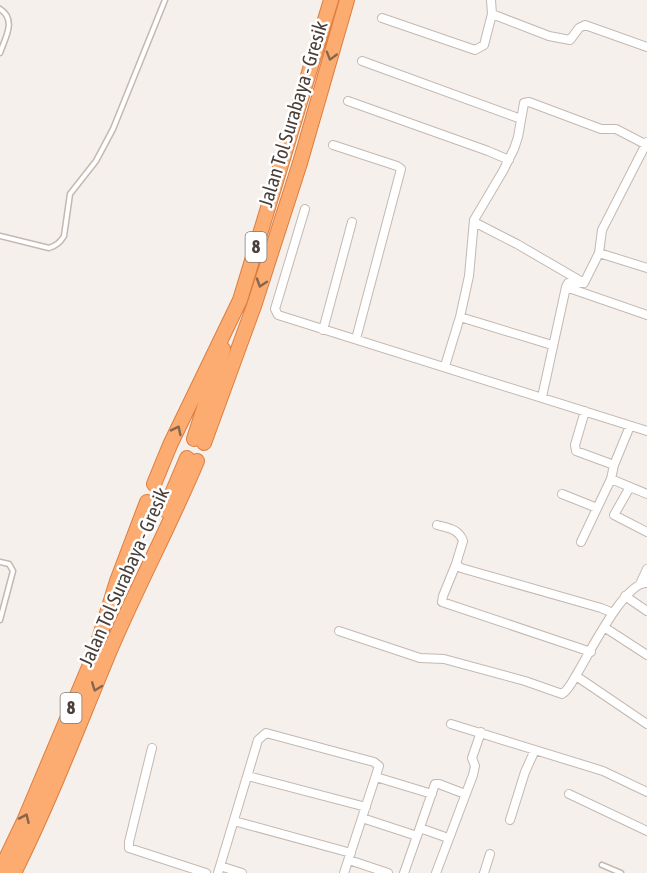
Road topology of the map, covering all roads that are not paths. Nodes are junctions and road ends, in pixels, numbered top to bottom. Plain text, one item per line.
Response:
1 (165, 0) edge
2 (331, 0) edge
3 (347, 0) edge
4 (491, 0) edge
5 (0, 9) edge
6 (492, 14) junction
7 (382, 18) dead end
8 (647, 47) edge
9 (0, 53) edge
10 (362, 61) dead end
11 (348, 102) dead end
12 (521, 119) junction
13 (646, 143) edge
14 (333, 145) dead end
15 (509, 160) junction
16 (304, 209) dead end
17 (352, 222) dead end
18 (474, 222) junction
19 (0, 236) edge
20 (598, 253) junction
21 (647, 268) edge
22 (584, 283) junction
23 (567, 287) junction
24 (240, 300) junction
25 (647, 315) edge
26 (460, 317) junction
27 (323, 330) junction
28 (356, 339) junction
29 (552, 345) junction
30 (445, 366) junction
31 (542, 397) junction
32 (585, 411) junction
33 (630, 426) junction
34 (647, 431) edge
35 (614, 465) junction
36 (611, 479) junction
37 (154, 484) dead end
38 (630, 487) junction
39 (562, 494) dead end
40 (647, 494) edge
41 (147, 502) dead end
42 (597, 508) junction
43 (437, 525) dead end
44 (647, 532) edge
45 (581, 542) dead end
46 (0, 562) edge
47 (456, 564) junction
48 (647, 569) edge
49 (643, 583) edge
50 (625, 596) junction
51 (3, 598) edge
52 (647, 611) edge
53 (613, 613) junction
54 (0, 620) edge
55 (604, 627) junction
56 (339, 631) dead end
57 (591, 652) junction
58 (94, 655) junction
59 (647, 655) edge
60 (576, 676) junction
61 (451, 724) dead end
62 (647, 724) edge
63 (481, 732) junction
64 (152, 748) dead end
65 (535, 750) junction
66 (248, 776) junction
67 (376, 777) junction
68 (647, 792) edge
69 (432, 794) junction
70 (465, 794) junction
71 (569, 794) dead end
72 (366, 807) junction
73 (362, 818) junction
74 (510, 819) dead end
75 (234, 821) junction
76 (647, 831) edge
77 (418, 832) junction
78 (448, 838) junction
79 (490, 854) dead end
80 (350, 857) junction
81 (602, 865) dead end
82 (219, 870) edge
83 (0, 871) edge
84 (14, 873) edge
85 (206, 873) edge
86 (242, 873) edge
87 (344, 873) edge
88 (388, 873) edge
89 (404, 873) edge
90 (436, 873) edge
91 (484, 873) edge
92 (621, 873) edge

1 - 19 lane
2 - 24 highway, Jalan Tol Surabaya - Gresik / 8
3 -> 24 highway, Jalan Tol Surabaya - Gresik / 8
4 - 6 street
5 - 9 lane
6 - 7 street
6 - 8 street
10 - 12 street
11 - 15 street
12 - 13 street
12 - 15 street
13 - 20 street
14 - 28 street
15 - 18 street
16 - 27 street
17 - 27 street
18 - 22 street
18 - 26 street
20 - 21 street
20 - 22 street
22 - 23 street
23 - 25 street
23 - 29 street
37 -> 24 highway, Jalan Tol Surabaya - Gresik / 8
26 - 29 street
26 - 30 street
27 - 28 street
28 - 30 street
29 - 31 street
30 - 31 street
31 - 32 street
32 - 33 street
32 - 35 street
33 - 34 street
33 - 35 street
35 - 36 street
36 - 38 street
36 - 42 street
38 - 40 street
38 - 44 street
39 - 42 street
41 - 58 highway, Jalan Tol Surabaya - Gresik / 8
42 - 45 street
43 - 47 street
46 - 51 lane
47 - 53 street
47 - 57 street
48 - 49 street
49 - 50 street
50 - 52 street
50 - 53 street
51 - 54 lane
53 - 55 street
55 - 57 street
55 - 59 street
56 - 60 street
57 - 60 street
83 -> 58 highway, Jalan Tol Surabaya - Gresik / 8
58 -> 84 highway, Jalan Tol Surabaya - Gresik / 8
60 - 62 street
61 - 63 street
63 - 65 street
63 - 70 street
64 - 85 street
65 - 68 street
65 - 74 street
66 - 67 street
66 - 72 street
66 - 75 street
67 - 69 street
67 - 72 street
69 - 70 street
69 - 77 street
70 - 78 street
71 - 76 street
72 - 73 street
73 - 77 street
73 - 80 street
75 - 80 street
75 - 82 street
77 - 78 street
77 - 89 street
78 - 90 street
79 - 91 street
80 - 87 street
80 - 88 street
81 - 92 lane
82 - 86 street

